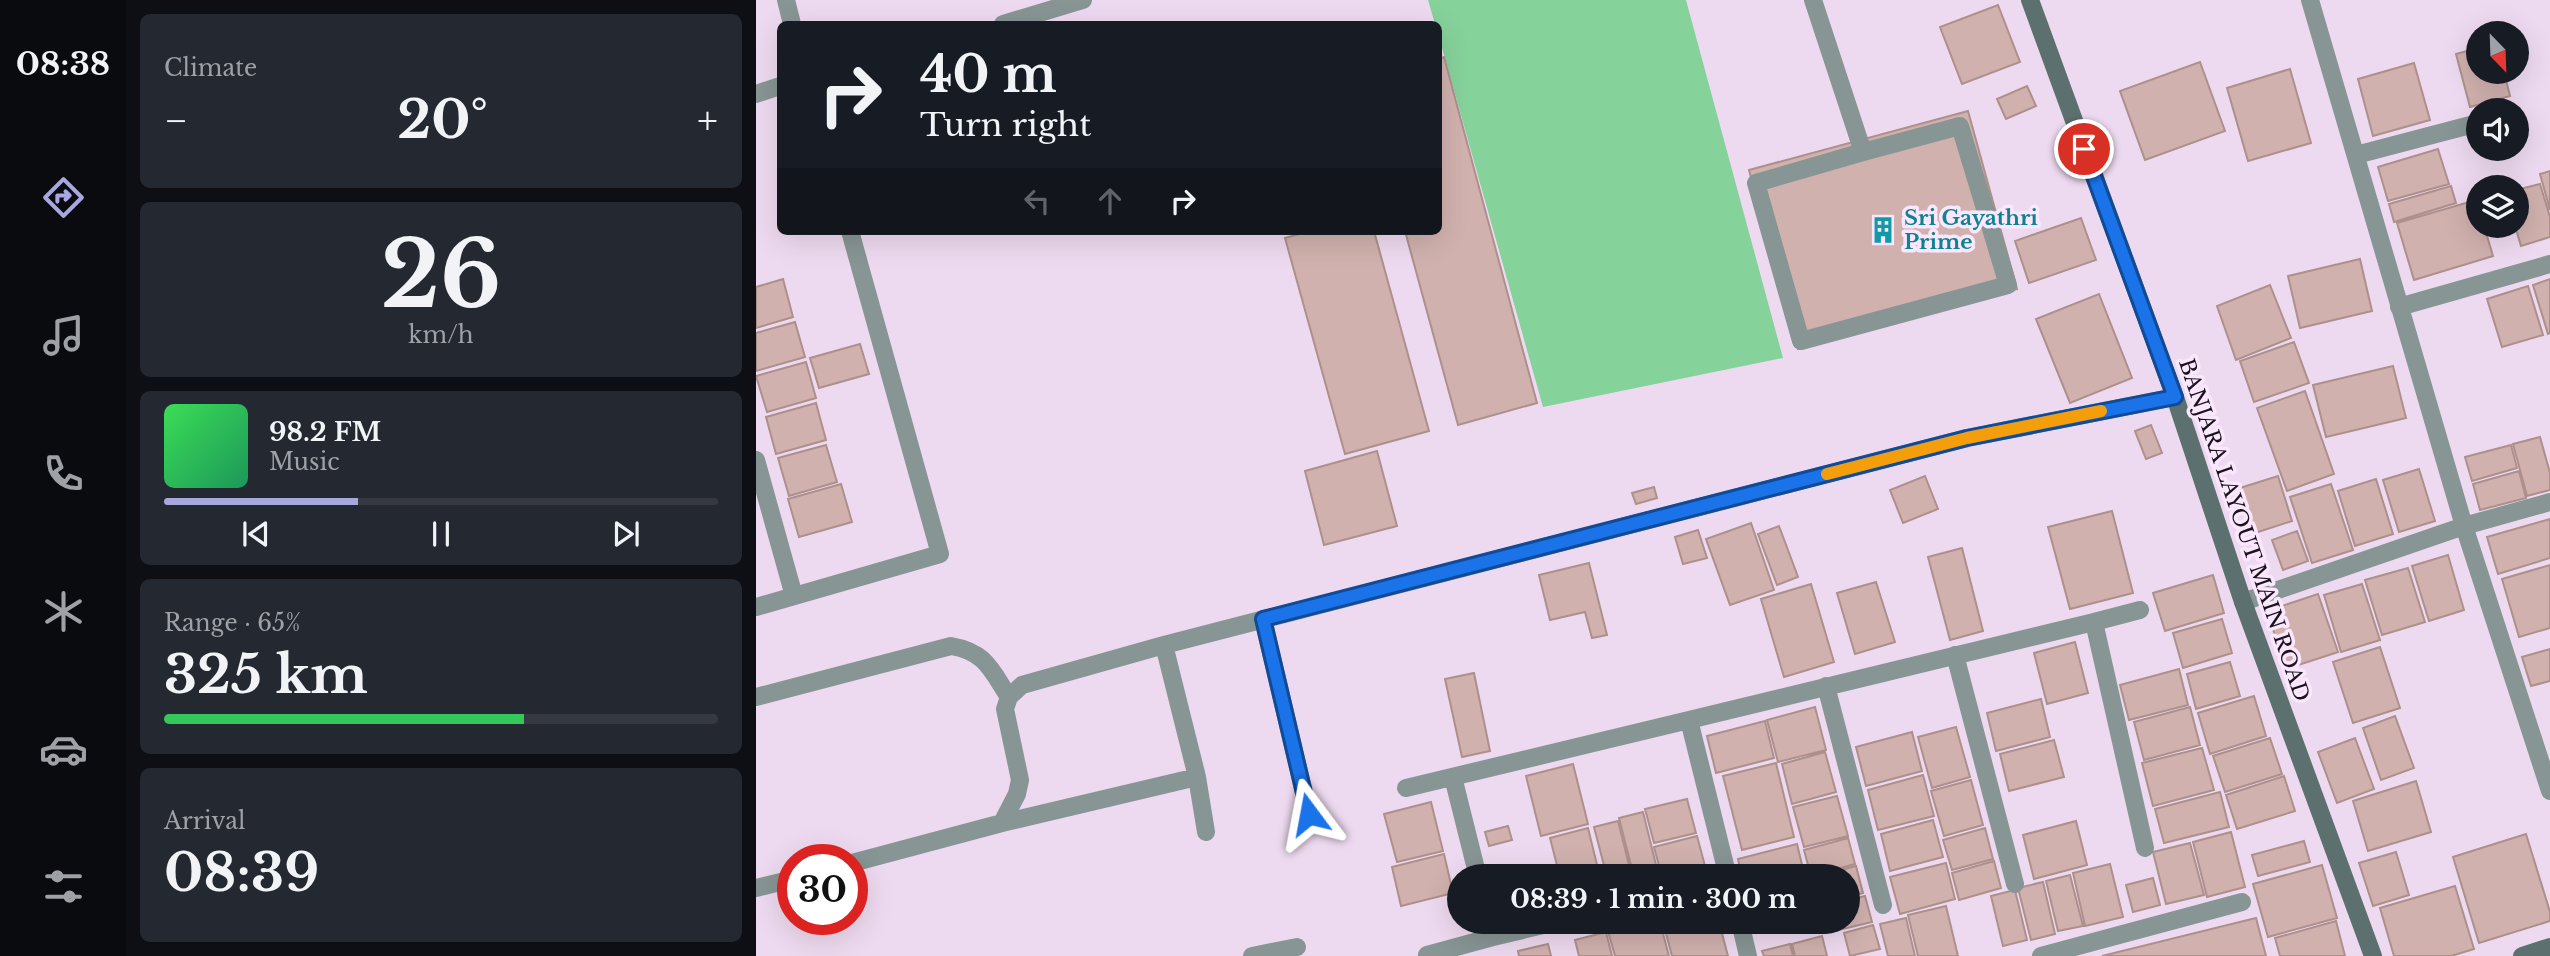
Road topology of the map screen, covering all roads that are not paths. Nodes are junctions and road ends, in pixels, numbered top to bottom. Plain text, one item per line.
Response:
1 (786, 0) edge
2 (1083, 0) edge
3 (1813, 0) edge
4 (2030, 0) edge
5 (2310, 0) edge
6 (791, 21) edge
7 (1013, 21) edge
8 (777, 87) edge
9 (756, 94) edge
10 (2466, 126) edge
11 (1863, 152) junction
12 (2356, 155) junction
13 (851, 235) edge
14 (2550, 264) edge
15 (2399, 307) junction
16 (2175, 397) junction
17 (756, 460) edge
18 (2550, 502) edge
19 (2464, 526) junction
20 (794, 596) junction
21 (2243, 602) junction
22 (756, 607) edge
23 (2140, 610) dead end
24 (1263, 619) junction
25 (2094, 622) junction
26 (1164, 645) junction
27 (1955, 655) junction
28 (1826, 686) junction
29 (756, 697) edge
30 (1009, 697) junction
31 (1689, 720) junction
32 (1197, 777) junction
33 (1453, 777) junction
34 (1406, 788) dead end
35 (2550, 791) edge
36 (1309, 814) dead end
37 (1002, 823) junction
38 (1206, 832) dead end
39 (2145, 848) dead end
40 (868, 859) edge
41 (1475, 864) edge
42 (1725, 864) edge
43 (777, 882) edge
44 (2015, 884) dead end
45 (756, 888) edge
46 (2242, 902) dead end
47 (1883, 905) dead end
48 (1481, 934) edge
49 (1743, 934) edge
50 (1297, 947) dead end
51 (2550, 947) edge
52 (1427, 955) edge
53 (1252, 956) edge
54 (1748, 956) edge
55 (2041, 956) edge
56 (2373, 956) edge
57 (2522, 956) edge

1 - 6 street
2 - 7 street
3 - 11 street
4 - 16 street, BANJARA LAYOUT MAIN ROAD
5 - 12 street
8 - 9 street
10 - 12 street
11 - 11 street
12 - 15 street
13 - 20 street
14 - 15 street
15 - 19 street
16 - 21 street, BANJARA LAYOUT MAIN ROAD
16 - 24 street
17 - 20 street
18 - 19 street
19 - 21 street
19 - 35 street
20 - 22 street
21 - 56 street, BANJARA LAYOUT MAIN ROAD
23 - 25 street
24 - 26 street
24 - 36 street
25 - 27 street
25 - 39 street
26 - 30 street
26 - 32 street
27 - 28 street
27 - 44 street
28 - 31 street
28 - 47 street
29 - 30 street
30 - 37 street
31 - 33 street
31 - 42 street
32 - 37 street
32 - 38 street
33 - 34 street
33 - 41 street
37 - 40 street
43 - 45 street
46 - 55 street
48 - 52 street
49 - 54 street
50 - 53 street
51 - 57 street

